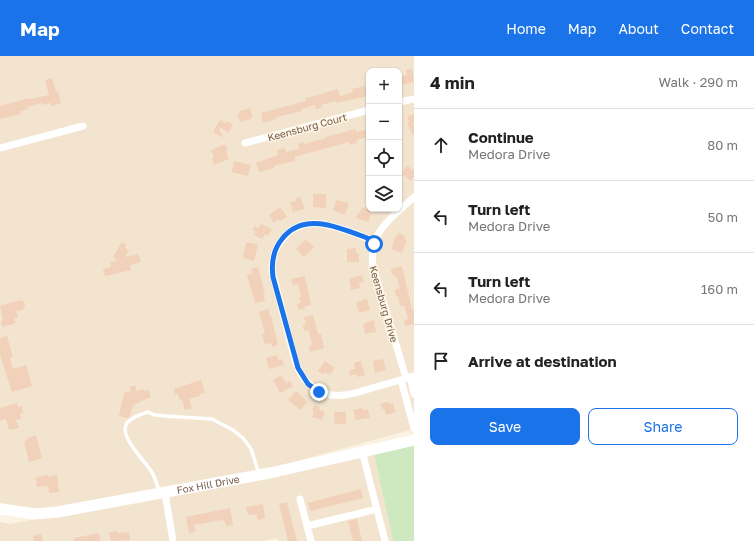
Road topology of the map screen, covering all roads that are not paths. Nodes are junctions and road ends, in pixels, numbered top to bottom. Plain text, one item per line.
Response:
1 (414, 99) edge
2 (402, 101) edge
3 (366, 111) edge
4 (83, 126) dead end
5 (245, 143) dead end
6 (0, 148) edge
7 (414, 197) edge
8 (375, 241) junction
9 (408, 378) edge
10 (414, 394) edge
11 (414, 428) edge
12 (414, 440) edge
13 (362, 452) junction
14 (259, 475) junction
15 (162, 493) junction
16 (300, 499) dead end
17 (0, 509) edge
18 (377, 509) junction
19 (307, 526) junction
20 (173, 541) edge
21 (311, 541) edge
22 (385, 541) edge

1 - 2 street
3 - 5 street, Keensburg Court
4 - 6 street
7 - 8 street, Keensburg Drive
8 - 9 street, Keensburg Drive
8 - 9 street
9 - 10 street, Keensburg Drive
9 - 11 street, Keensburg Drive
12 - 13 street, Fox Hill Drive
13 - 14 street, Fox Hill Drive
13 - 18 street
14 - 15 street, Fox Hill Drive
14 - 15 lane
15 - 17 street, Fox Hill Drive
15 - 20 street
16 - 19 street
18 - 19 street
18 - 22 street
19 - 21 street

